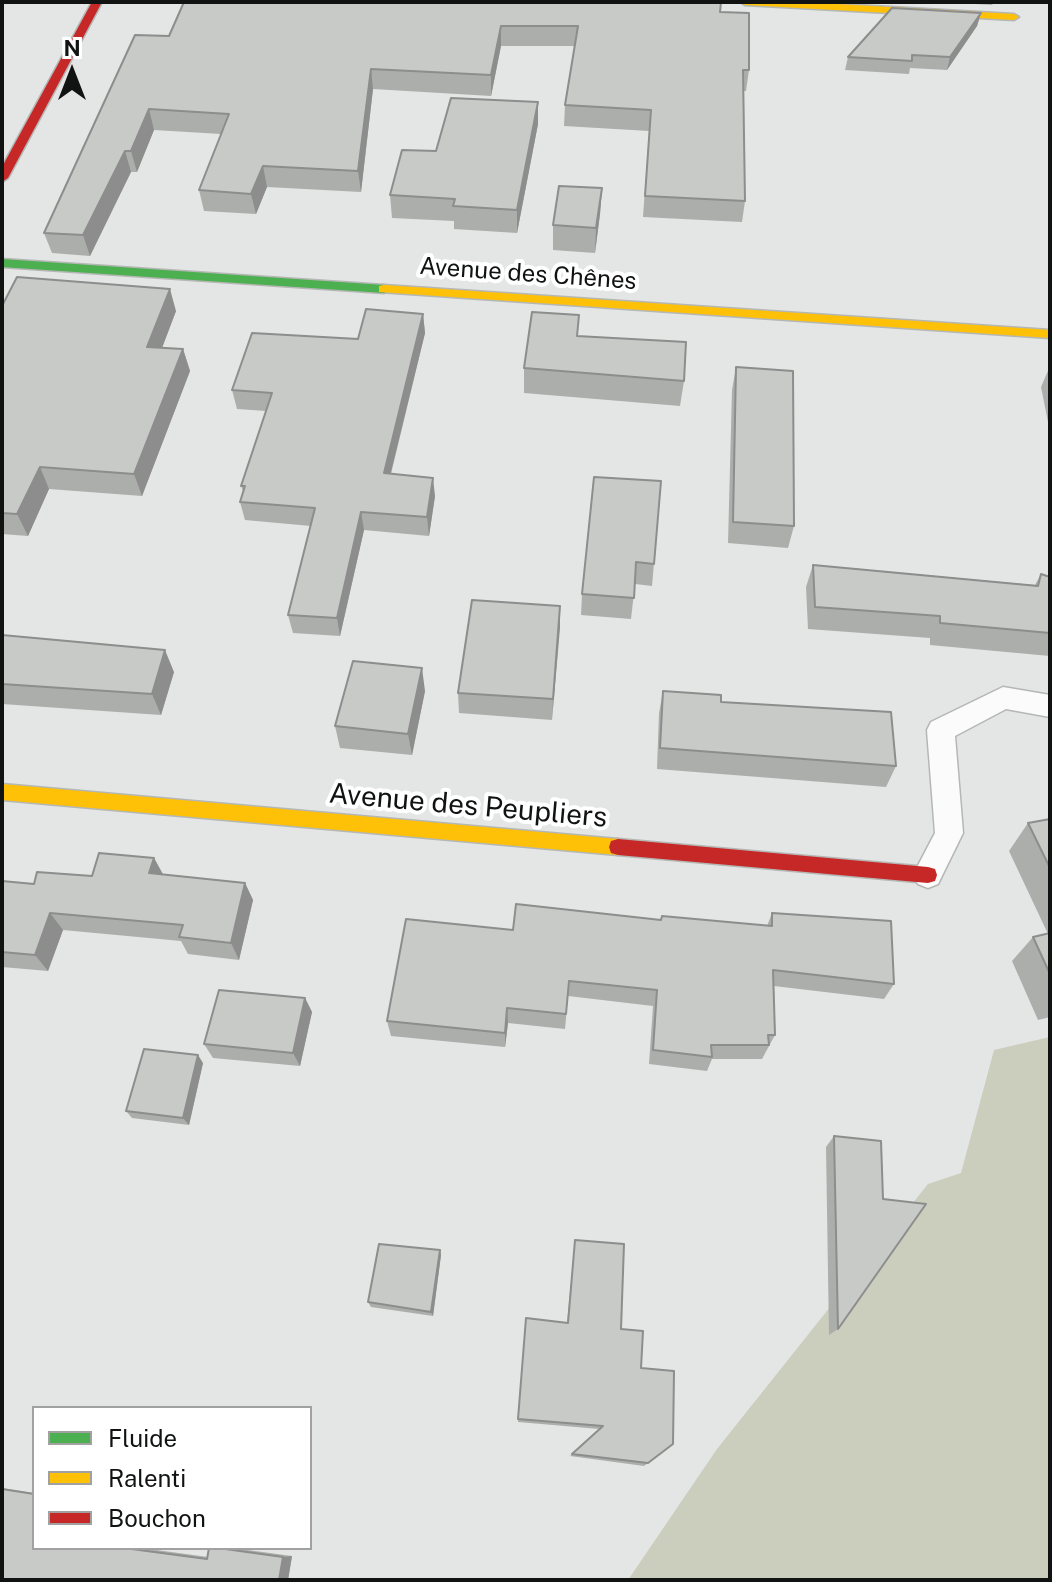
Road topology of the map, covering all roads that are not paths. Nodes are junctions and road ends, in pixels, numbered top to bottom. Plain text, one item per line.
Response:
1 (97, 2) edge
2 (745, 2) edge
3 (753, 2) edge
4 (1014, 17) dead end
5 (2, 178) edge
6 (2, 263) edge
7 (1050, 334) edge
8 (1050, 706) edge
9 (2, 792) edge
10 (928, 875) joint

1 - 5 street
2 - 3 street
3 - 4 street
6 - 7 street, Avenue des Chênes
8 - 10 lane
9 - 10 street, Avenue des Peupliers

